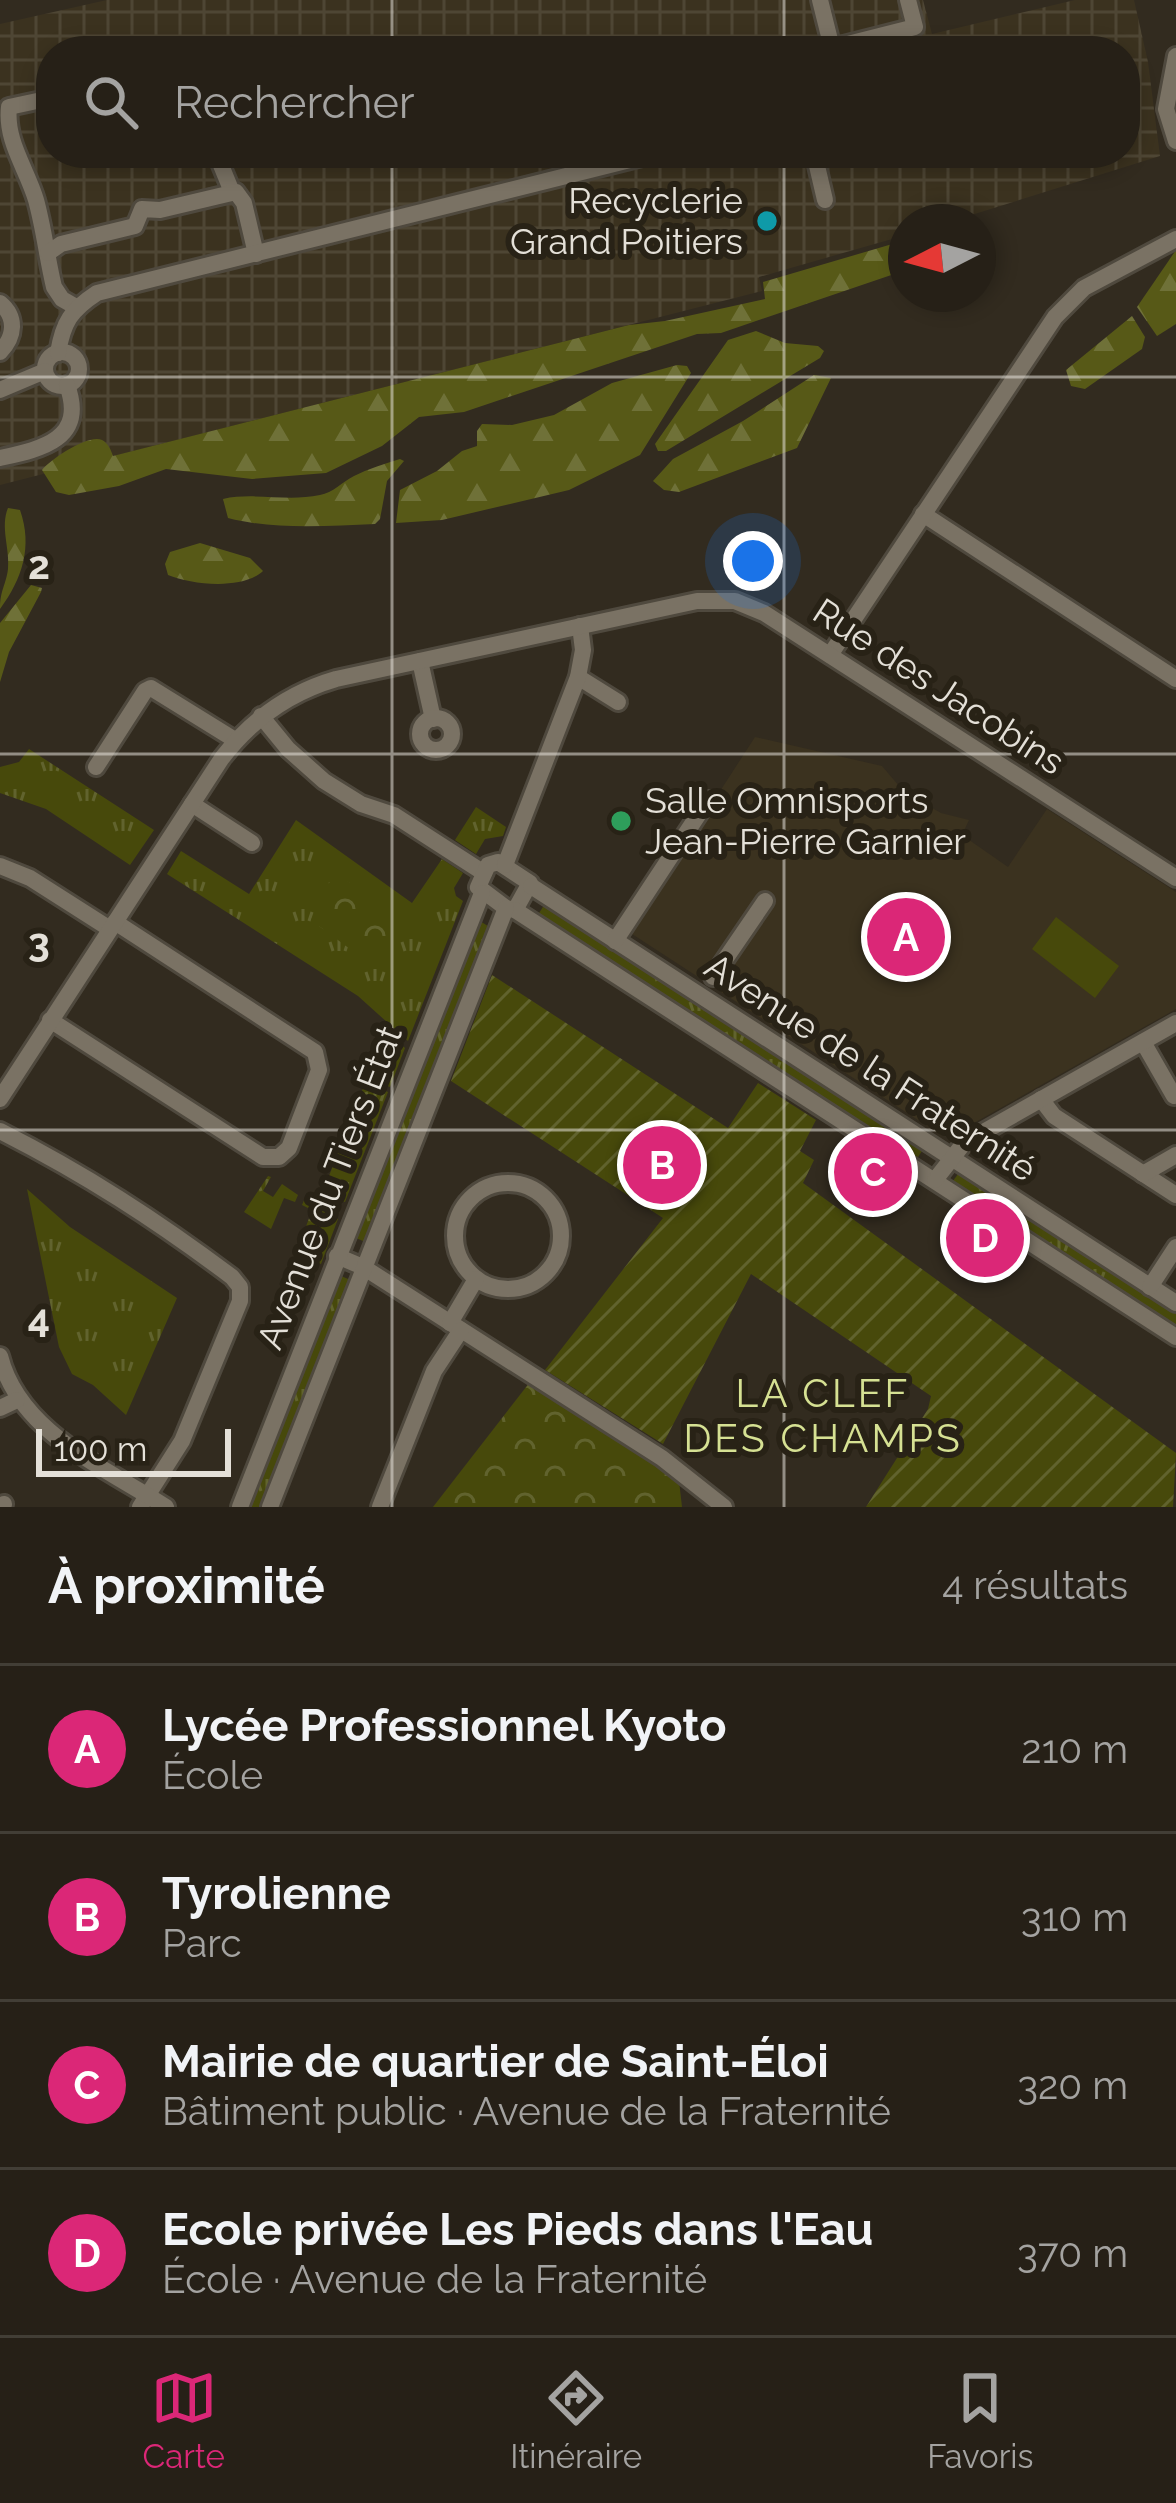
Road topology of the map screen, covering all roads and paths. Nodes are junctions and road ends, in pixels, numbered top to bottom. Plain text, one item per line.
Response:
1 (820, 0) edge
2 (908, 0) edge
3 (829, 36) edge
4 (896, 36) edge
5 (1176, 56) edge
6 (36, 101) edge
7 (1176, 141) edge
8 (222, 168) edge
9 (598, 168) edge
10 (818, 168) edge
11 (232, 193) junction
12 (825, 200) dead end
13 (1176, 239) edge
14 (48, 253) junction
15 (256, 254) junction
16 (0, 303) edge
17 (76, 307) junction
18 (0, 352) edge
19 (58, 353) junction
20 (45, 371) junction
21 (68, 385) junction
22 (0, 390) edge
23 (0, 458) edge
24 (922, 514) junction
25 (580, 626) junction
26 (830, 655) junction
27 (420, 661) junction
28 (578, 677) junction
29 (1176, 680) edge
30 (618, 702) dead end
31 (261, 716) junction
32 (433, 719) dead end
33 (236, 740) junction
34 (96, 767) dead end
35 (708, 800) dead end
36 (192, 804) junction
37 (252, 843) dead end
38 (505, 865) junction
39 (0, 866) edge
40 (484, 872) junction
41 (1176, 878) edge
42 (531, 886) junction
43 (482, 893) junction
44 (765, 901) dead end
45 (511, 909) junction
46 (113, 926) junction
47 (615, 940) junction
48 (713, 977) dead end
49 (50, 1020) junction
50 (1176, 1023) edge
51 (1143, 1042) junction
52 (7, 1073) edge
53 (1174, 1096) edge
54 (1041, 1099) junction
55 (0, 1100) edge
56 (0, 1131) edge
57 (1176, 1155) edge
58 (950, 1157) junction
59 (1143, 1174) junction
60 (935, 1180) junction
61 (1176, 1195) edge
62 (1176, 1247) edge
63 (337, 1256) junction
64 (252, 1267) dead end
65 (363, 1268) junction
66 (476, 1279) junction
67 (240, 1287) junction
68 (1150, 1287) junction
69 (1176, 1303) edge
70 (455, 1326) junction
71 (1176, 1337) edge
72 (0, 1356) edge
73 (9, 1404) edge
74 (144, 1501) edge
75 (166, 1507) edge
76 (240, 1507) edge
77 (270, 1507) edge
78 (380, 1507) edge
79 (724, 1507) edge

1 - 3 street
2 - 4 street
5 - 7 street
6 - 14 street
8 - 11 street
9 - 15 street
10 - 12 street
11 - 14 street
11 - 15 street
13 - 24 street
14 - 17 street
15 - 17 street
16 - 18 street
17 - 19 street
19 - 20 street
19 - 21 street
20 - 21 street
20 - 22 street
21 - 23 street
24 - 26 street
24 - 29 street
25 - 26 street, Rue des Jacobins
25 - 27 street, Rue des Jacobins
25 - 28 street
26 - 41 street, Rue des Jacobins
27 - 31 street, Rue des Jacobins
27 - 32 street
28 - 30 street
28 - 38 street
31 - 33 street, Rue des Jacobins
31 - 40 street
33 - 34 street
33 - 36 street, Rue des Jacobins
35 - 47 street
36 - 37 street
36 - 46 street, Rue des Jacobins
38 - 40 street
38 - 42 street, Avenue de la Fraternité
39 - 46 street
40 - 43 street, Avenue du Tiers État
42 - 45 street, Avenue du Tiers État
42 - 47 street, Avenue de la Fraternité
43 - 45 street, Avenue de la Fraternité
43 - 63 street, Avenue du Tiers État
44 - 48 street
45 - 60 street, Avenue de la Fraternité
45 - 65 street, Avenue du Tiers État
46 - 49 street, Rue des Jacobins
46 - 49 street
47 - 58 street, Avenue de la Fraternité
49 - 52 street, Rue des Jacobins
50 - 51 street
51 - 53 street
51 - 54 street
52 - 55 street, Rue des Jacobins
54 - 58 street
54 - 59 street
56 - 67 street
57 - 59 street
58 - 60 street
58 - 68 street, Avenue de la Fraternité
59 - 61 street
60 - 71 street, Avenue de la Fraternité
62 - 68 street
63 - 65 street
63 - 76 street, Avenue du Tiers État
64 - 67 street
65 - 70 street
65 - 77 street, Avenue du Tiers État
66 - 66 street
66 - 70 street
67 - 74 street
68 - 69 street, Avenue de la Fraternité
70 - 78 street
70 - 79 street
72 - 73 street
73 - 74 street
74 - 75 street

